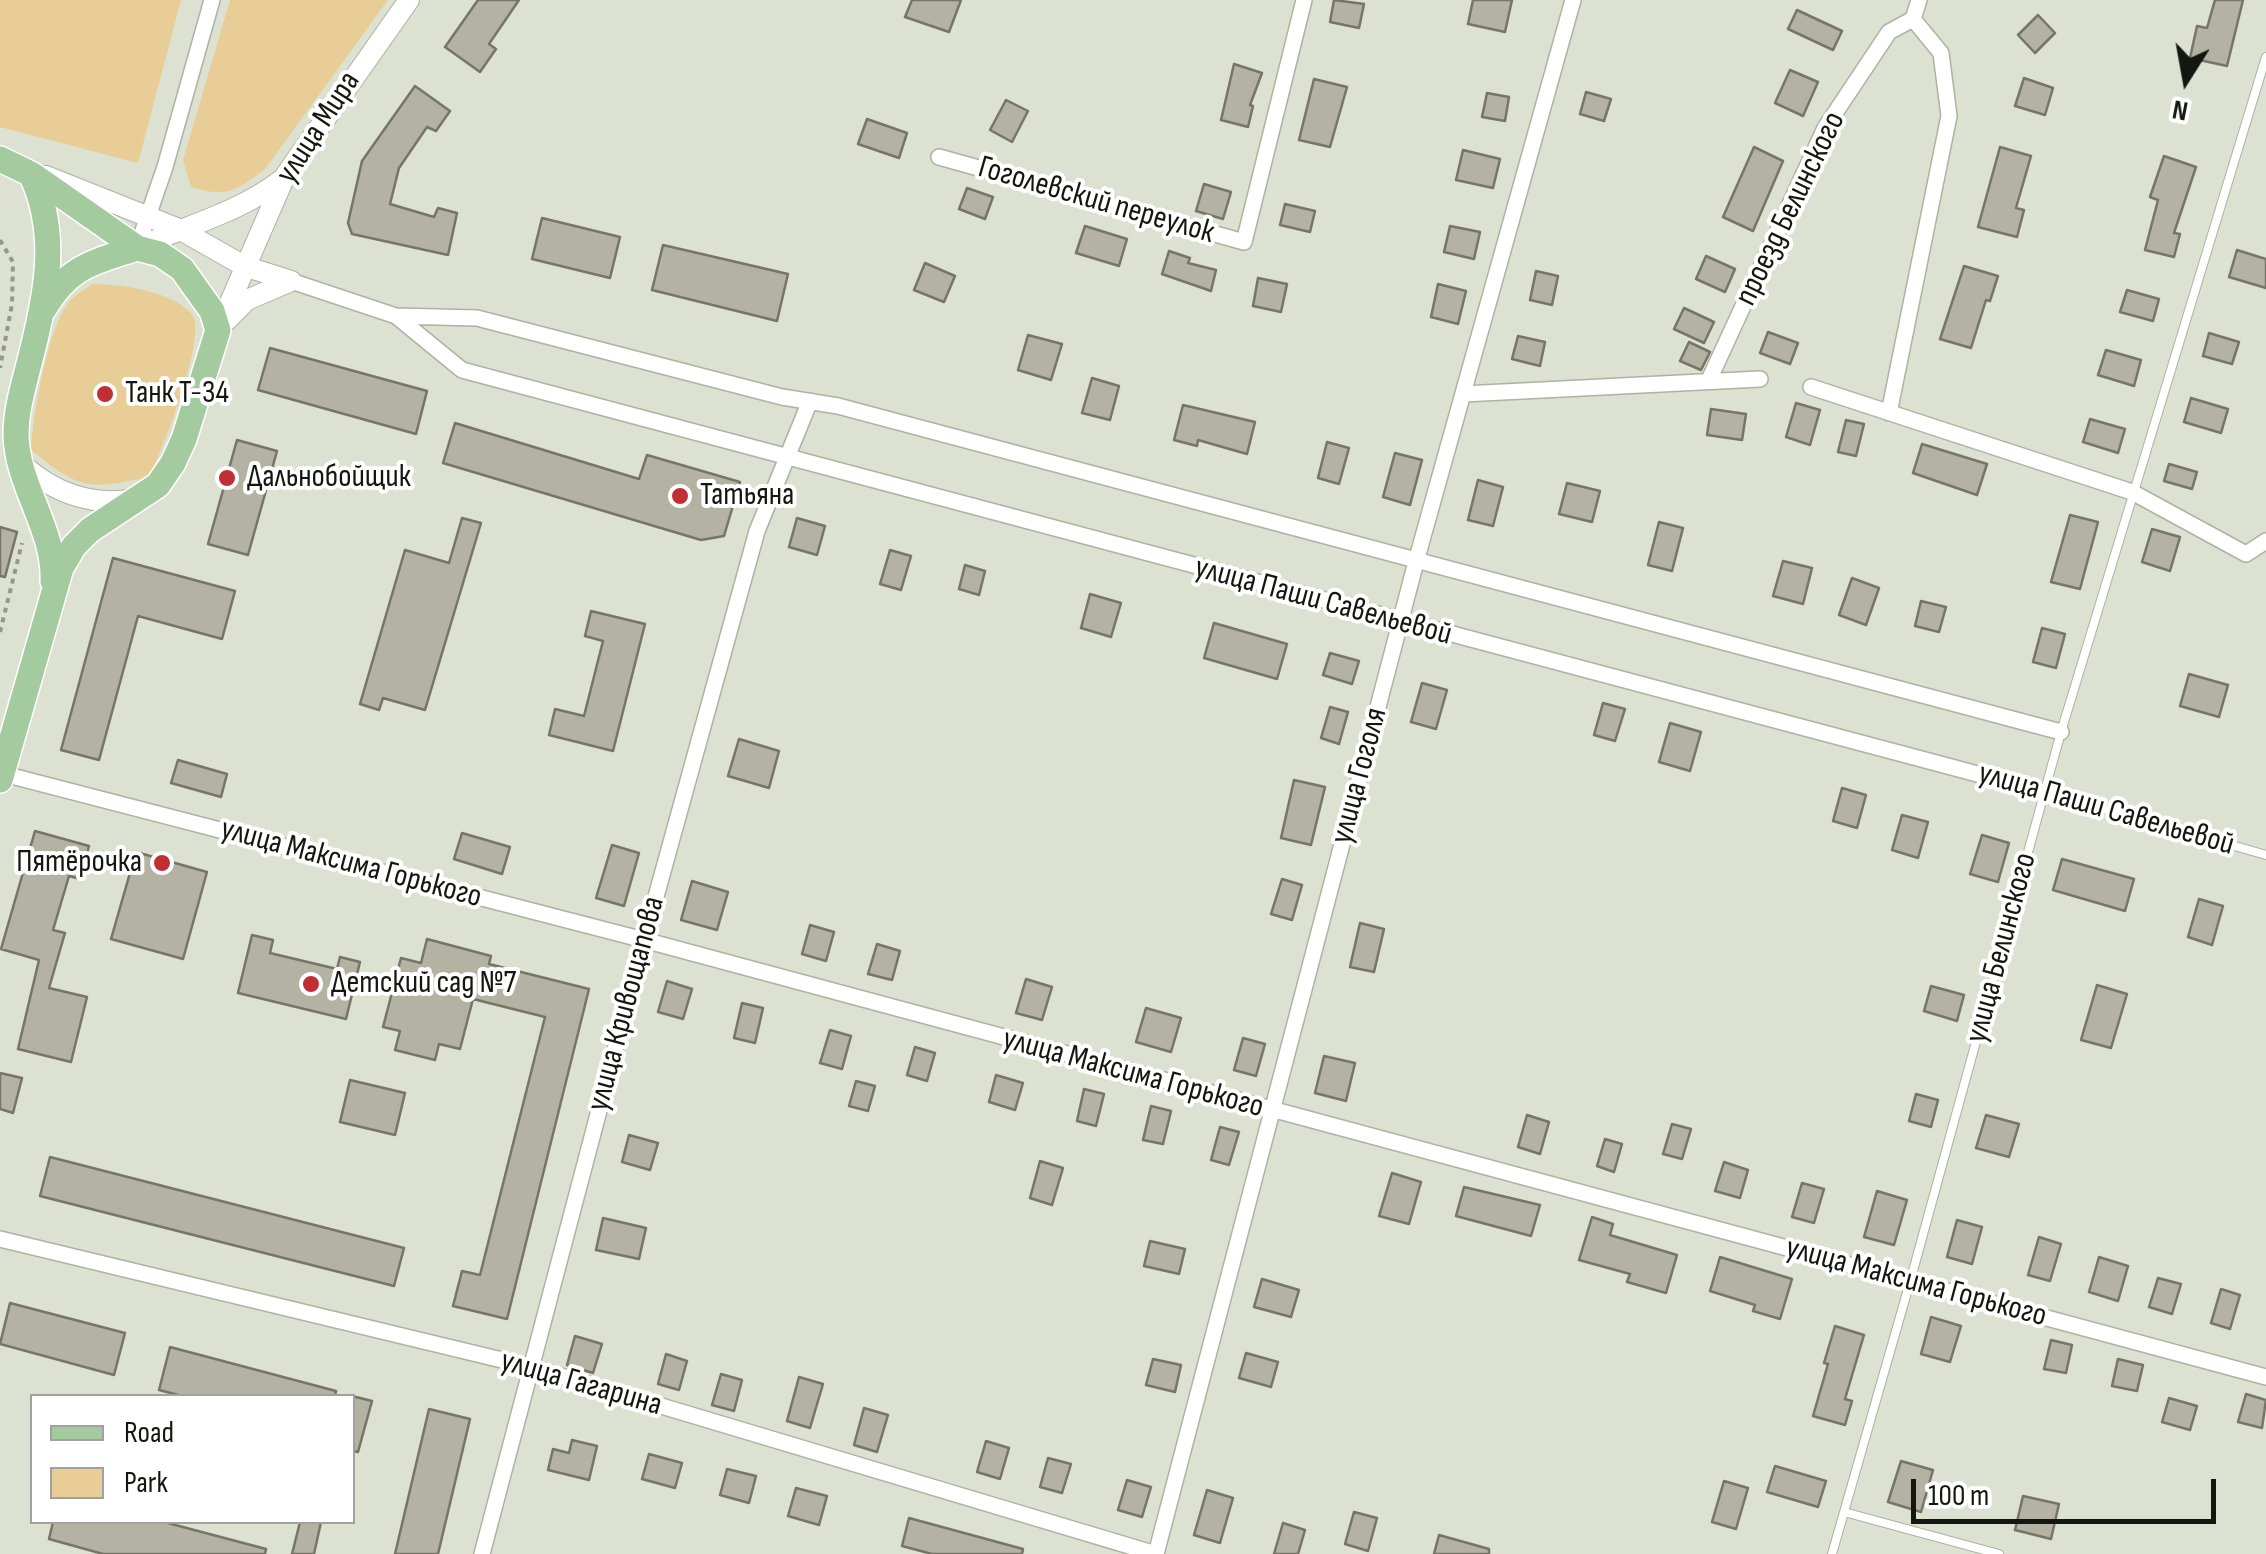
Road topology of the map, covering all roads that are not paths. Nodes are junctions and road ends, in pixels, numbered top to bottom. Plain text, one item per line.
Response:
1 (212, 0) edge
2 (409, 0) edge
3 (1304, 0) edge
4 (1573, 0) edge
5 (1919, 0) edge
6 (1912, 19) junction
7 (2266, 57) edge
8 (939, 158) dead end
9 (3, 160) edge
10 (30, 174) junction
11 (285, 176) junction
12 (148, 216) junction
13 (179, 229) junction
14 (137, 248) junction
15 (244, 266) junction
16 (291, 281) junction
17 (42, 313) junction
18 (396, 316) junction
19 (218, 330) junction
20 (1760, 379) dead end
21 (1709, 380) junction
22 (1811, 387) dead end
23 (1463, 394) junction
24 (810, 402) junction
25 (1889, 413) junction
26 (788, 460) junction
27 (22, 464) junction
28 (2132, 492) junction
29 (142, 497) junction
30 (2266, 541) edge
31 (1418, 558) junction
32 (52, 593) junction
33 (1401, 622) junction
34 (2061, 732) junction
35 (1, 775) edge
36 (2045, 792) junction
37 (2266, 854) edge
38 (644, 940) junction
39 (1271, 1111) junction
40 (0, 1240) edge
41 (1910, 1282) junction
42 (530, 1367) junction
43 (2266, 1377) edge
44 (1844, 1512) junction
45 (482, 1554) edge
46 (1156, 1554) edge
47 (1832, 1554) edge
48 (1999, 1554) edge

1 - 12 street
2 - 11 street, улица Мира
3 - 8 street, Гоголевский переулок
4 - 23 street, улица Гоголя
5 - 6 street, проезд Белинского
6 - 21 street, проезд Белинского
6 - 25 street
7 - 28 lane, улица Белинского
9 - 10 main road
9 - 12 street, улица Паши Савельевой
10 - 14 main road
10 - 17 main road
11 - 13 street
11 - 15 street, улица Мира
12 - 13 street, улица Паши Савельевой
12 - 14 street
13 - 14 street
13 - 15 street, улица Паши Савельевой
14 - 17 main road
14 - 19 main road
15 - 16 street, улица Паши Савельевой
15 - 19 street, улица Мира
16 - 18 street, улица Паши Савельевой
16 - 19 street
17 - 27 main road
18 - 24 street, улица Паши Савельевой
18 - 26 street, улица Паши Савельевой
19 - 29 main road
20 - 21 street
21 - 23 street
22 - 25 street
23 - 31 street, улица Гоголя
24 - 26 street, улица Кривощапова
24 - 31 street, улица Паши Савельевой
25 - 28 street
26 - 33 street, улица Паши Савельевой
26 - 38 street, улица Кривощапова
27 - 29 street
27 - 32 main road
28 - 30 street
28 - 34 lane, улица Белинского
29 - 32 main road
31 - 33 street, улица Гоголя
31 - 34 street, улица Паши Савельевой
32 - 35 main road
33 - 36 street, улица Паши Савельевой
33 - 39 street, улица Гоголя
34 - 36 lane, улица Белинского
35 - 38 street, улица Максима Горького
36 - 37 lane, улица Паши Савельевой
36 - 41 lane, улица Белинского
38 - 39 street, улица Максима Горького
38 - 42 street, улица Кривощапова
39 - 41 street, улица Максима Горького
39 - 46 street, улица Гоголя
40 - 42 street, улица Гагарина
41 - 43 street, улица Максима Горького
41 - 44 lane, улица Белинского
42 - 45 street, улица Кривощапова
42 - 46 street, улица Гагарина
44 - 47 lane, улица Белинского
44 - 48 lane

